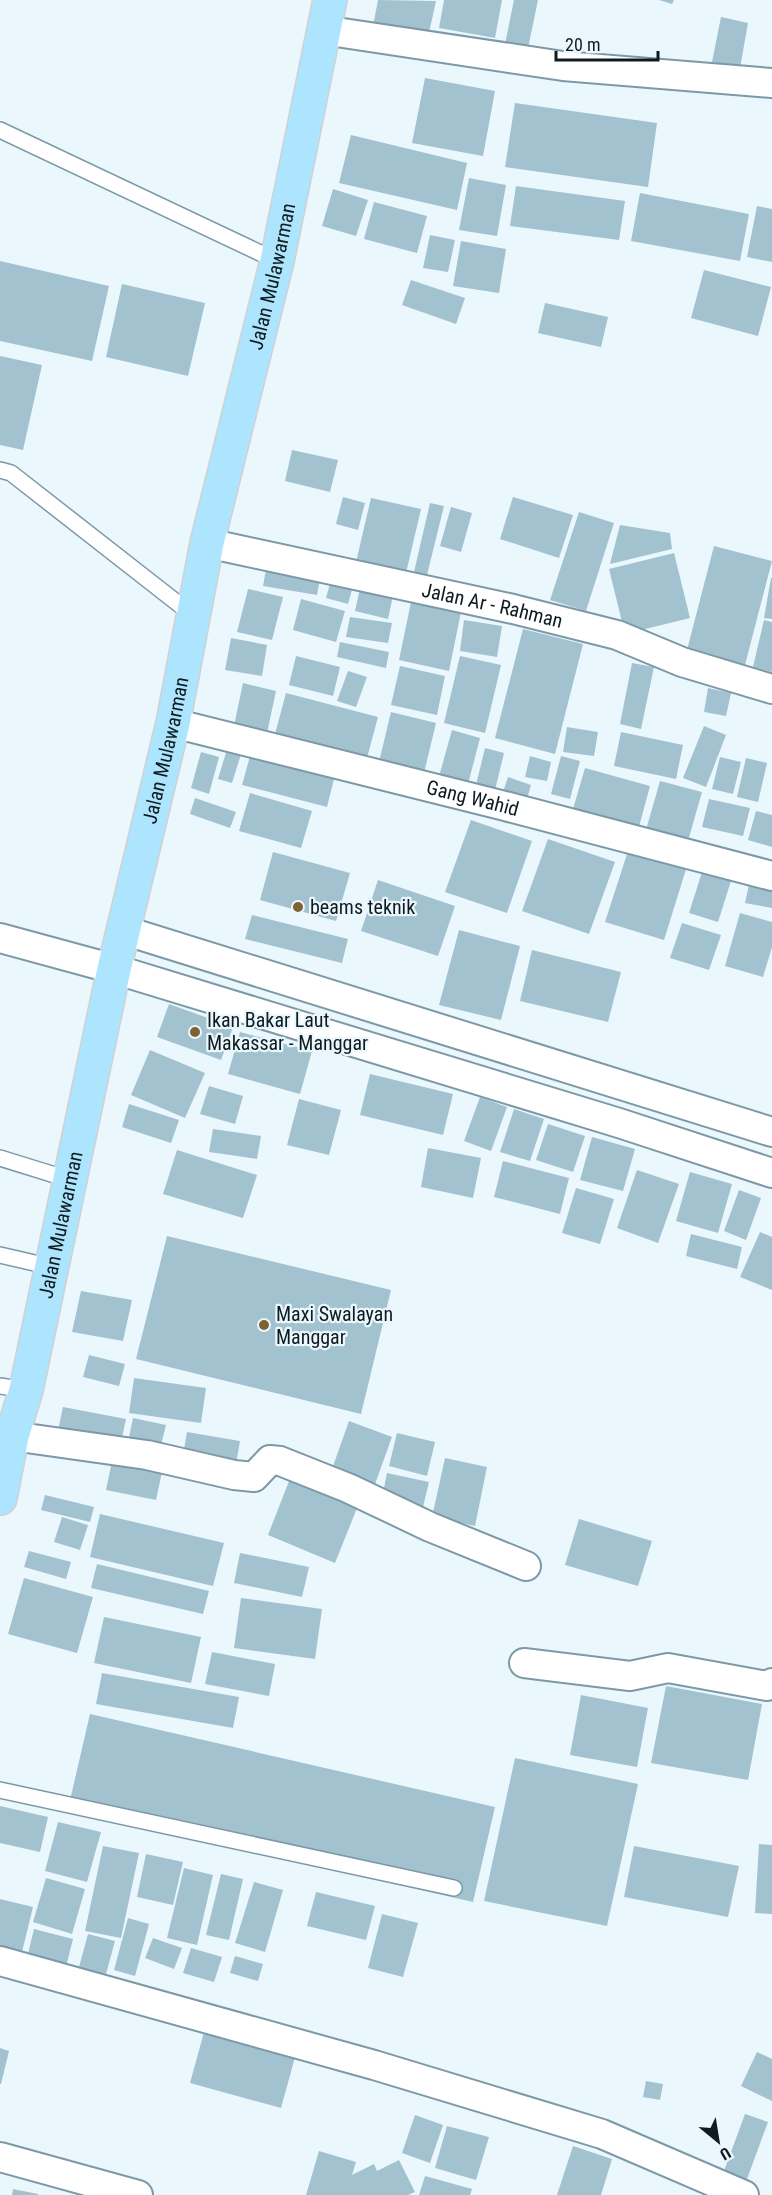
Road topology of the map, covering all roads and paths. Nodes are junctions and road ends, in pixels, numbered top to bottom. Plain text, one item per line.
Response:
1 (327, 15) edge
2 (772, 83) edge
3 (0, 130) edge
4 (277, 261) junction
5 (0, 470) edge
6 (207, 543) junction
7 (194, 616) junction
8 (772, 689) edge
9 (173, 723) junction
10 (772, 876) edge
11 (123, 930) junction
12 (0, 938) edge
13 (114, 969) junction
14 (772, 1132) edge
15 (0, 1158) edge
16 (772, 1173) edge
17 (71, 1180) junction
18 (0, 1255) edge
19 (52, 1267) junction
20 (13, 1388) edge
21 (12, 1436) junction
22 (0, 1498) edge
23 (526, 1566) dead end
24 (524, 1663) dead end
25 (772, 1683) edge
26 (0, 1790) edge
27 (454, 1888) dead end
28 (0, 1961) edge
29 (0, 2157) edge
30 (138, 2195) edge
31 (744, 2195) edge

1 - 2 street
1 - 4 main road, Jalan Mulawarman
3 - 4 lane
4 - 6 main road, Jalan Mulawarman
5 - 7 lane
6 - 7 main road, Jalan Mulawarman
6 - 8 street, Jalan Ar - Rahman
7 - 9 main road, Jalan Mulawarman
9 - 10 street, Gang Wahid
9 - 11 main road, Jalan Mulawarman
11 - 13 main road, Jalan Mulawarman
11 - 14 street
12 - 13 street
13 - 16 street
13 - 17 main road, Jalan Mulawarman
15 - 17 lane
17 - 19 main road, Jalan Mulawarman
18 - 19 lane
19 - 20 main road, Jalan Mulawarman
20 - 21 main road, Jalan Mulawarman
21 - 22 main road, Jalan Mulawarman
21 - 23 street
24 - 25 street
26 - 27 lane
28 - 31 street
29 - 30 street

